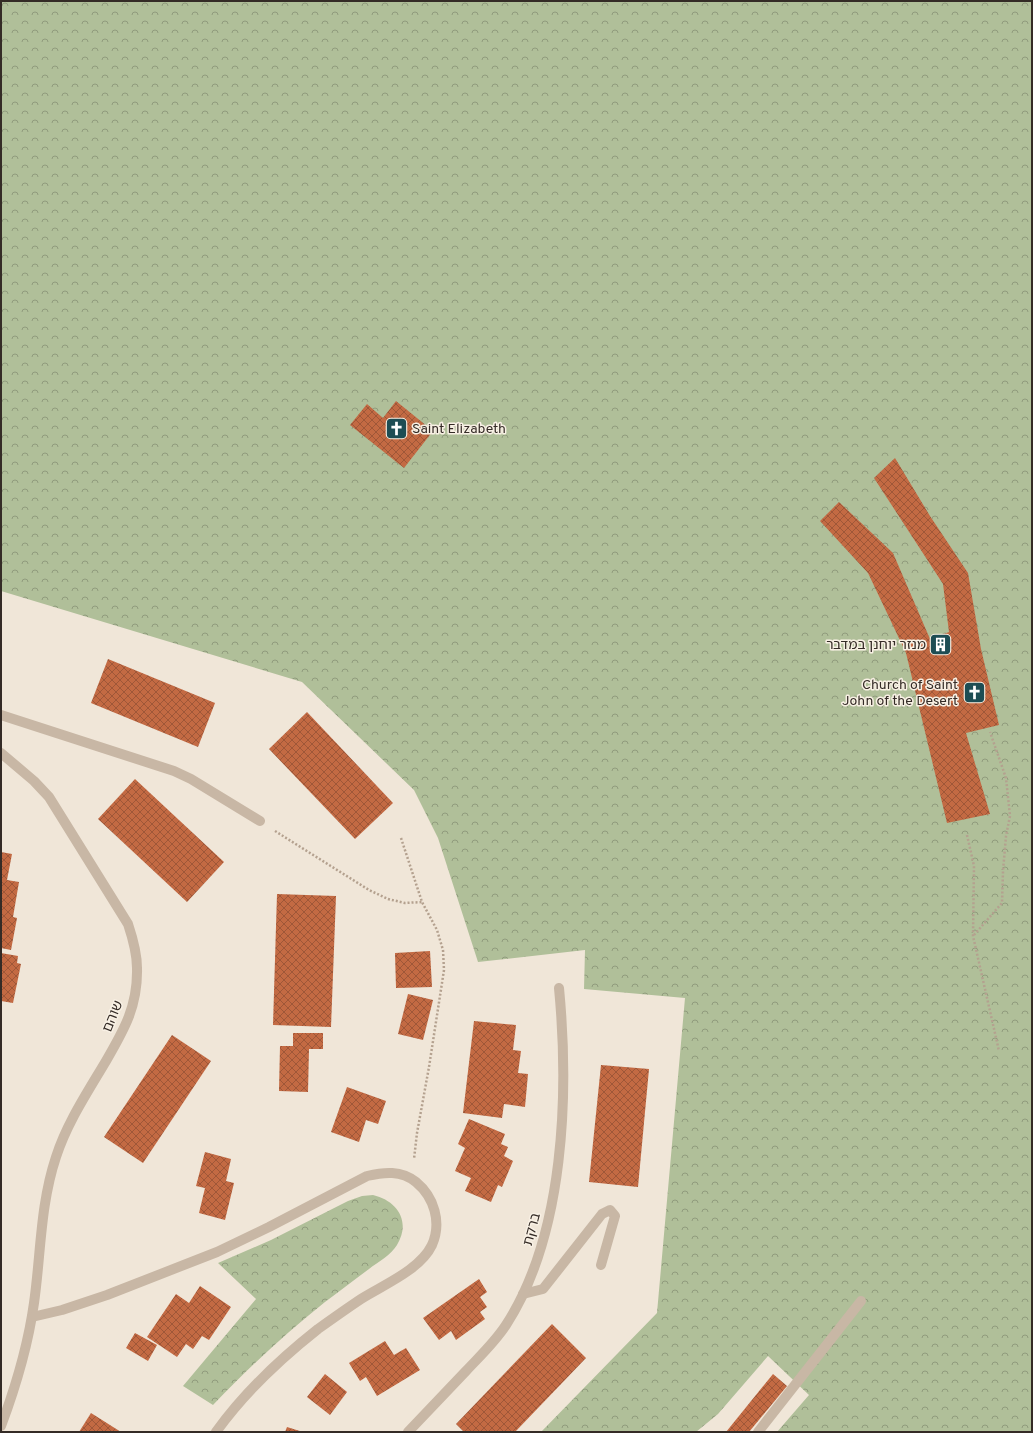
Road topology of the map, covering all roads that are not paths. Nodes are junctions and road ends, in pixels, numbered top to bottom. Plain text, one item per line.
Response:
1 (1, 715) edge
2 (1, 753) edge
3 (260, 821) road end
4 (559, 988) dead end
5 (601, 1265) dead end
6 (523, 1294) junction
7 (861, 1301) dead end
8 (32, 1317) junction
9 (1, 1426) edge
10 (216, 1432) edge
11 (408, 1432) edge
12 (758, 1432) edge

1 - 3 street
2 - 8 street, שוהם
4 - 6 street, ברקת
5 - 6 street
6 - 11 street, ברקת
7 - 12 street
8 - 9 street, שוהם
8 - 10 street

